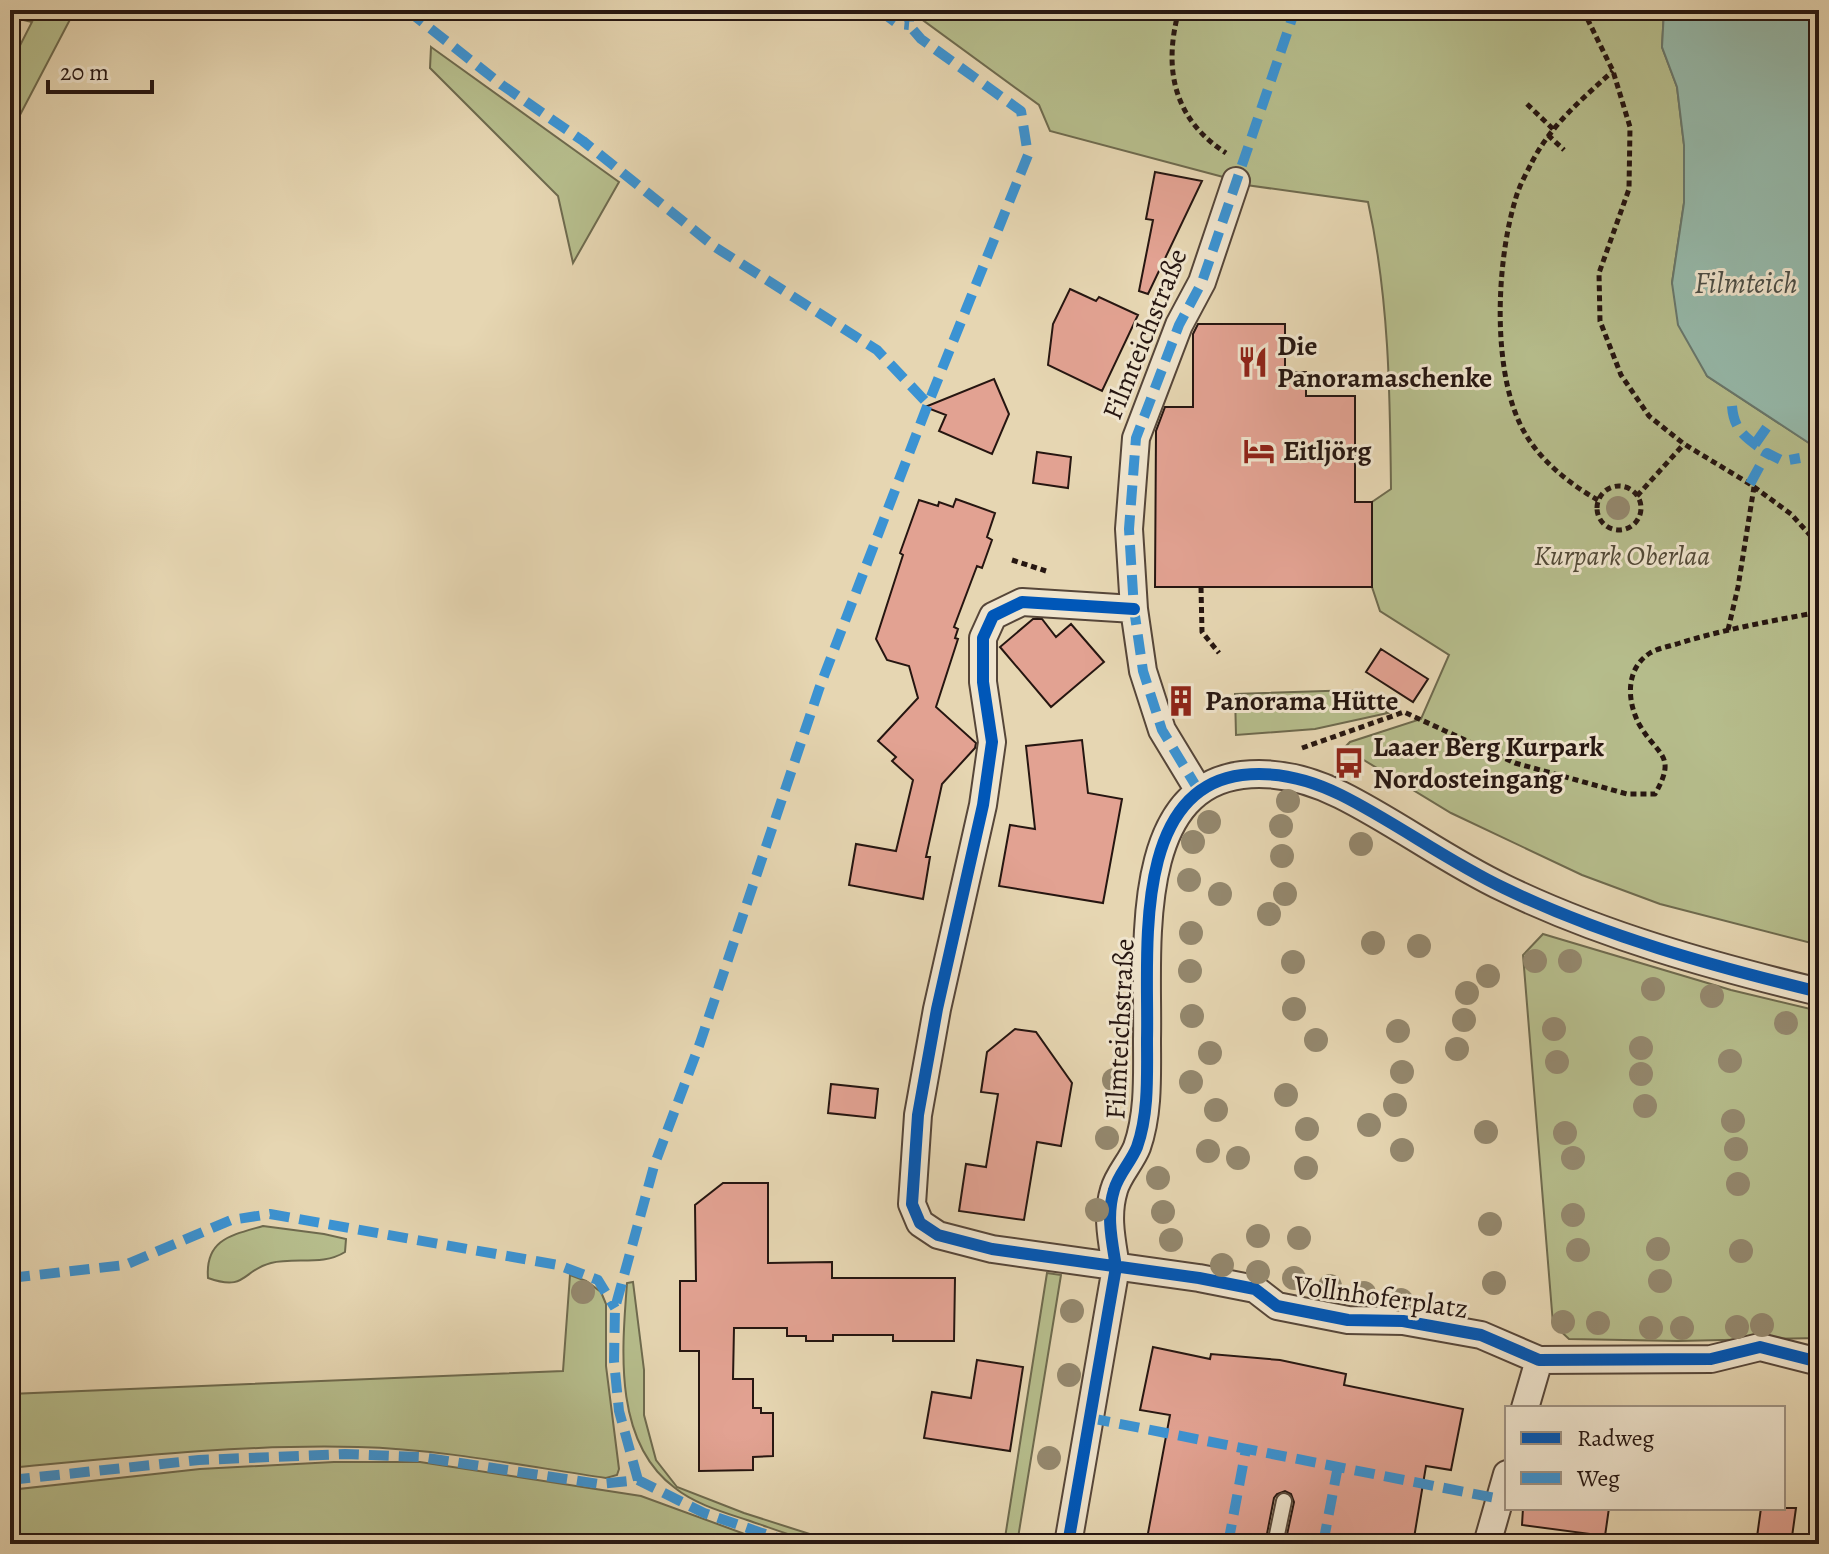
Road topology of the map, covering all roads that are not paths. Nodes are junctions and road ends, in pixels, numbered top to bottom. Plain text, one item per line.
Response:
1 (1234, 169) road end
2 (1134, 609) junction
3 (1199, 791) junction
4 (1819, 992) edge
5 (1116, 1267) junction
6 (1539, 1360) junction
7 (1819, 1362) edge
8 (1526, 1406) edge
9 (1505, 1481) edge
10 (1284, 1501) dead end
11 (1068, 1544) edge
12 (1275, 1544) edge
13 (1487, 1544) edge

1 - 2 street, Filmteichstraße
2 - 3 street, Filmteichstraße
2 - 5 street
3 - 4 street, Filmteichstraße
3 - 5 street, Filmteichstraße
5 - 6 street, Vollnhoferplatz
5 - 11 street
6 - 7 street
6 - 8 street
9 - 13 street
10 - 12 lane

